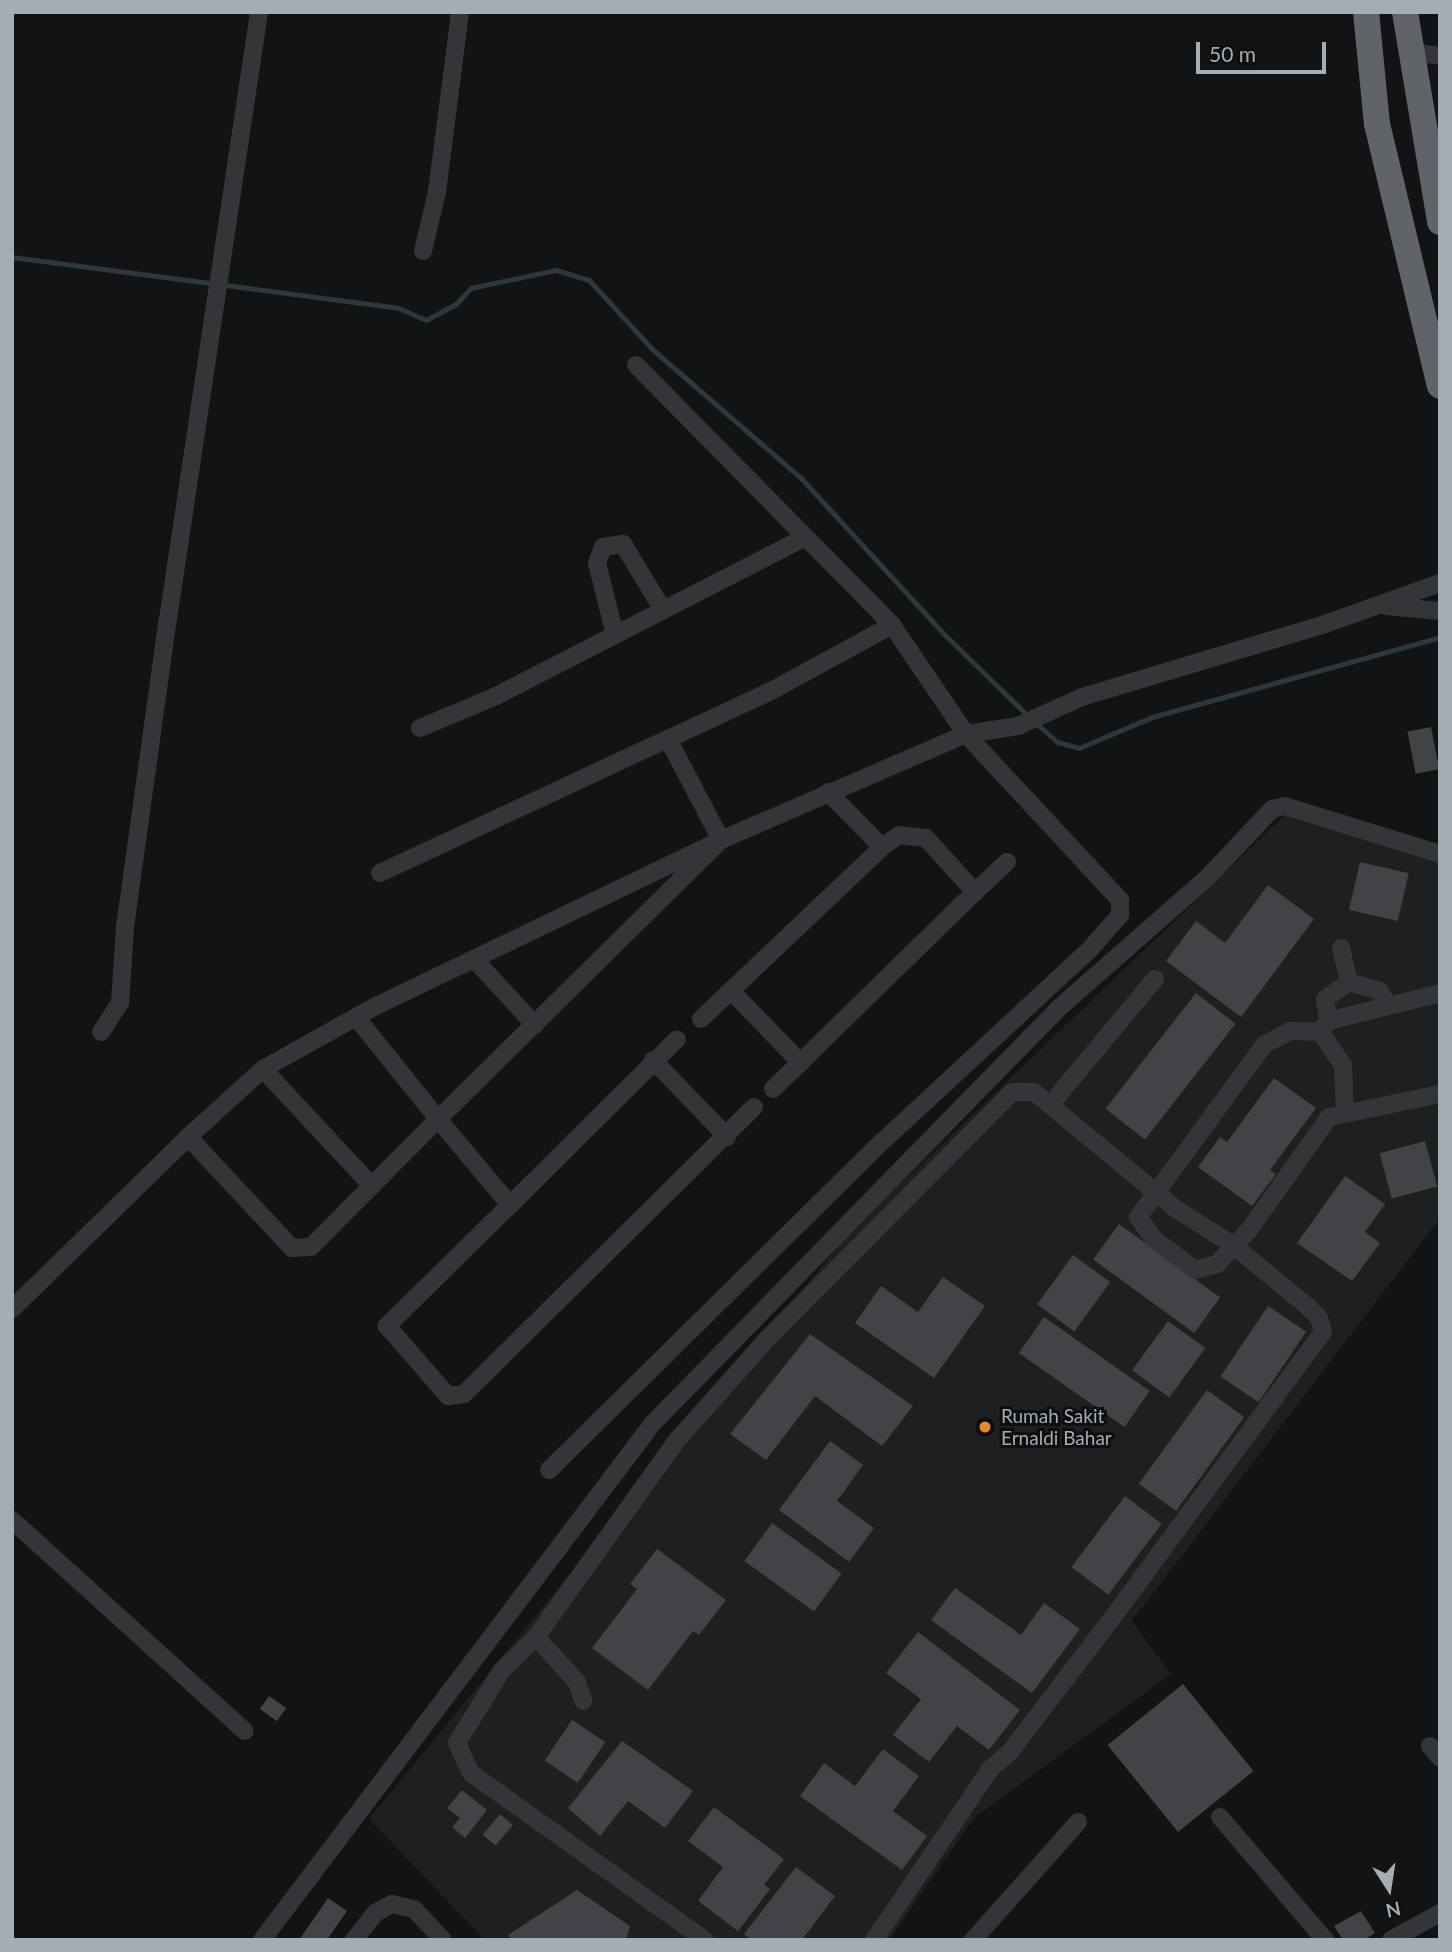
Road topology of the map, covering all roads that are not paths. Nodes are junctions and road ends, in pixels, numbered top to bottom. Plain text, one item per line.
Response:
1 (259, 12) edge
2 (460, 12) edge
3 (1366, 12) edge
4 (1405, 12) edge
5 (1412, 52) junction
6 (1440, 56) edge
7 (1440, 222) edge
8 (424, 251) dead end
9 (636, 365) dead end
10 (1440, 386) edge
11 (806, 537) junction
12 (1440, 583) edge
13 (1383, 606) junction
14 (663, 610) junction
15 (1440, 611) edge
16 (892, 625) junction
17 (615, 635) junction
18 (420, 728) dead end
19 (966, 734) junction
20 (667, 739) junction
21 (828, 792) junction
22 (721, 840) junction
23 (882, 847) junction
24 (1440, 854) edge
25 (1007, 862) dead end
26 (380, 873) dead end
27 (975, 892) junction
28 (1342, 948) dead end
29 (474, 959) junction
30 (1155, 979) dead end
31 (1349, 982) junction
32 (732, 992) junction
33 (1440, 993) edge
34 (1387, 1005) junction
35 (356, 1017) junction
36 (701, 1019) dead end
37 (535, 1025) junction
38 (1324, 1026) junction
39 (102, 1032) dead end
40 (677, 1039) dead end
41 (653, 1060) junction
42 (801, 1063) junction
43 (263, 1069) junction
44 (773, 1089) dead end
45 (1440, 1094) edge
46 (1050, 1105) junction
47 (754, 1107) dead end
48 (1345, 1113) junction
49 (438, 1119) junction
50 (188, 1137) junction
51 (727, 1137) junction
52 (372, 1186) junction
53 (1157, 1192) junction
54 (510, 1205) junction
55 (1233, 1245) junction
56 (12, 1309) edge
57 (549, 1470) dead end
58 (12, 1520) edge
59 (536, 1637) junction
60 (583, 1701) dead end
61 (245, 1731) dead end
62 (1220, 1817) dead end
63 (1078, 1822) dead end
64 (1440, 1913) edge
65 (262, 1940) edge
66 (354, 1940) edge
67 (443, 1940) edge
68 (705, 1940) edge
69 (874, 1940) edge
70 (973, 1940) edge
71 (1325, 1940) edge
72 (1391, 1940) edge

1 - 39 street
2 - 8 street
3 - 10 highway
4 - 5 highway
5 - 6 street
5 - 7 highway
9 - 11 street
11 - 14 street
11 - 16 street
12 - 13 street
13 - 15 street
13 - 19 street
14 - 17 street
14 - 17 street
16 - 19 street
16 - 20 street
17 - 18 street
19 - 21 street
19 - 57 street
20 - 22 street
20 - 26 street
21 - 22 street
21 - 23 street
22 - 29 street
22 - 37 street
23 - 27 street
23 - 32 street
24 - 65 street
25 - 27 street
27 - 42 street
28 - 31 street
29 - 35 street
29 - 37 street
30 - 46 street
31 - 34 street
31 - 38 street
32 - 36 street
32 - 42 street
33 - 34 street
34 - 38 street
35 - 43 street
35 - 49 street
37 - 49 street
38 - 48 street
38 - 53 street
40 - 41 street
41 - 51 street
41 - 54 street
42 - 44 street
43 - 50 street
43 - 52 street
45 - 48 street
46 - 53 street
46 - 59 street
47 - 51 street
48 - 55 street
49 - 52 street
49 - 54 street
50 - 52 street
50 - 56 street
51 - 54 street
53 - 55 street
53 - 55 street
55 - 69 street
58 - 61 street
59 - 60 street
59 - 68 street
62 - 71 street
63 - 70 street
64 - 72 street
66 - 67 street

